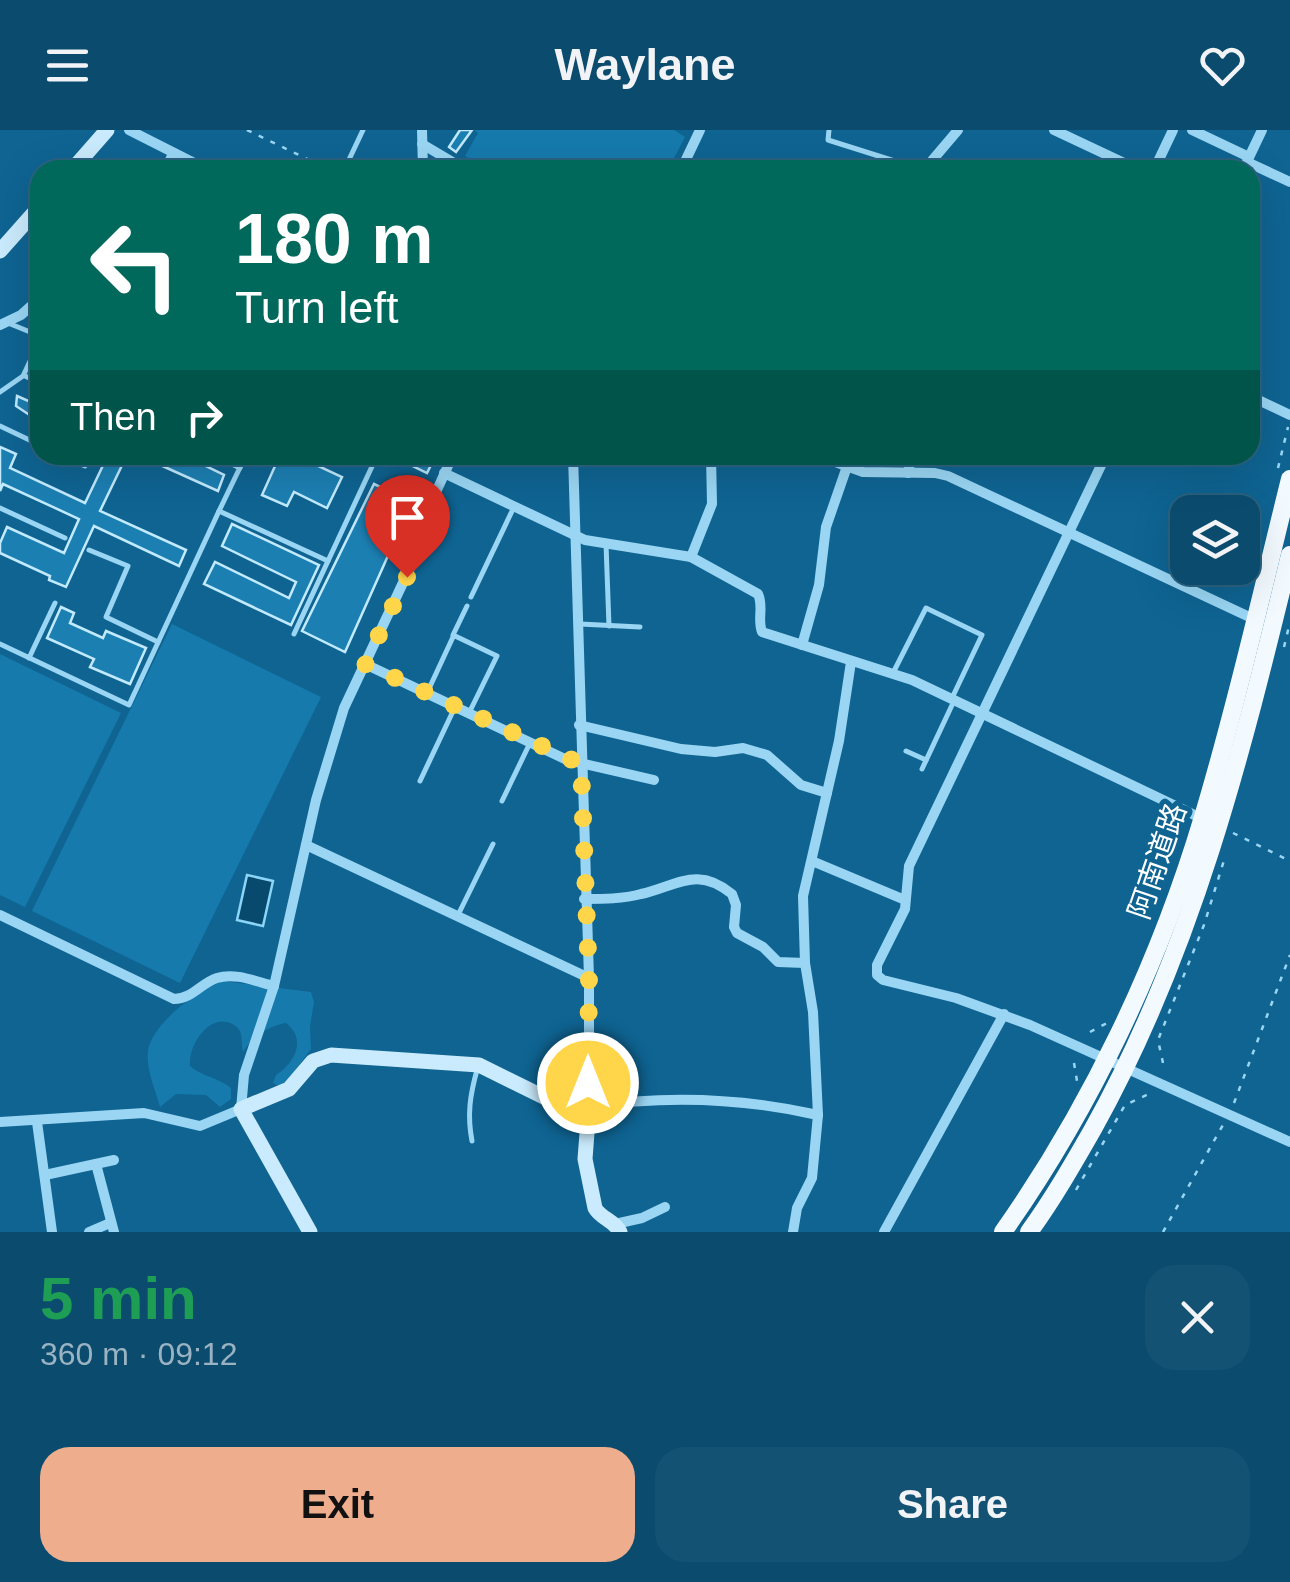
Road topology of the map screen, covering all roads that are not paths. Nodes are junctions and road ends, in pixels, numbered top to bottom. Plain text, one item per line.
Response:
1 (107, 130) edge
2 (129, 130) edge
3 (362, 130) edge
4 (422, 130) edge
5 (700, 130) edge
6 (829, 130) edge
7 (958, 130) edge
8 (1054, 130) edge
9 (1173, 130) edge
10 (1192, 130) edge
11 (1262, 130) edge
12 (422, 144) junction
13 (174, 154) junction
14 (81, 160) edge
15 (171, 160) edge
16 (187, 160) edge
17 (349, 160) edge
18 (423, 160) edge
19 (449, 160) edge
20 (686, 160) edge
21 (891, 160) edge
22 (932, 160) edge
23 (1118, 160) edge
24 (1159, 160) edge
25 (1241, 160) edge
26 (1247, 160) edge
27 (1260, 169) edge
28 (1290, 182) edge
29 (30, 217) edge
30 (0, 251) edge
31 (30, 307) edge
32 (2, 322) edge
33 (30, 334) edge
34 (30, 360) edge
35 (23, 376) junction
36 (30, 379) edge
37 (0, 392) edge
38 (1260, 402) edge
39 (1290, 418) edge
40 (0, 426) edge
41 (30, 440) edge
42 (234, 465) edge
43 (241, 465) edge
44 (373, 465) edge
45 (448, 465) edge
46 (573, 465) edge
47 (711, 465) edge
48 (841, 465) edge
49 (910, 465) edge
50 (1101, 465) edge
51 (846, 467) junction
52 (240, 468) junction
53 (908, 472) junction
54 (444, 474) junction
55 (1283, 476) edge
56 (0, 508) edge
57 (514, 508) junction
58 (220, 511) junction
59 (1068, 534) junction
60 (575, 536) junction
61 (65, 538) dead end
62 (606, 544) junction
63 (90, 550) dead end
64 (1290, 555) edge
65 (691, 556) junction
66 (328, 561) junction
67 (470, 597) dead end
68 (54, 603) dead end
69 (468, 606) dead end
70 (1264, 622) junction
71 (577, 624) junction
72 (609, 626) junction
73 (640, 628) dead end
74 (294, 634) dead end
75 (454, 635) junction
76 (158, 642) junction
77 (0, 644) edge
78 (802, 645) junction
79 (29, 658) junction
80 (851, 662) junction
81 (365, 664) junction
82 (892, 674) junction
83 (427, 693) junction
84 (953, 699) junction
85 (455, 706) junction
86 (469, 713) junction
87 (981, 713) junction
88 (579, 725) junction
89 (530, 742) junction
90 (906, 751) dead end
91 (926, 760) junction
92 (581, 764) junction
93 (922, 768) dead end
94 (654, 780) dead end
95 (420, 781) dead end
96 (827, 794) junction
97 (502, 801) dead end
98 (1210, 823) junction
99 (493, 844) dead end
100 (306, 845) junction
101 (812, 861) junction
102 (584, 900) junction
103 (905, 900) junction
104 (0, 914) edge
105 (458, 916) junction
106 (804, 963) junction
107 (589, 978) junction
108 (274, 986) junction
109 (1004, 1014) junction
110 (1108, 1060) junction
111 (478, 1065) junction
112 (1127, 1068) junction
113 (588, 1107) junction
114 (241, 1108) junction
115 (818, 1115) junction
116 (0, 1122) edge
117 (38, 1122) junction
118 (472, 1141) dead end
119 (1290, 1142) edge
120 (114, 1160) dead end
121 (96, 1164) junction
122 (45, 1175) junction
123 (665, 1207) dead end
124 (112, 1228) edge
125 (618, 1228) edge
126 (52, 1232) edge
127 (89, 1232) edge
128 (310, 1232) edge
129 (793, 1232) edge
130 (884, 1232) edge
131 (1002, 1232) edge
132 (1028, 1232) edge

1 - 14 main road
2 - 13 street
3 - 17 lane
4 - 12 street
5 - 20 street
6 - 21 lane
7 - 22 street
8 - 23 street
9 - 24 street
10 - 25 street
11 - 26 street
12 - 18 street
12 - 19 street
13 - 15 street
13 - 16 street
27 - 28 street
29 - 30 main road
31 - 32 street
32 - 33 lane
34 - 35 lane
35 - 36 lane
35 - 37 lane
38 - 39 street
40 - 41 lane
42 - 52 lane
43 - 52 lane
44 - 66 lane
45 - 54 street
46 - 60 street
47 - 65 street
48 - 51 street
49 - 53 street
50 - 59 street
51 - 53 street
51 - 78 street
52 - 58 lane
53 - 59 street
54 - 57 street
54 - 81 street
55 - 70 highway, 阿南道路
56 - 61 lane
57 - 60 street
57 - 67 lane
58 - 66 lane
58 - 76 lane
59 - 70 street
59 - 87 street
60 - 62 street
60 - 71 street
62 - 65 street
62 - 72 lane
63 - 76 lane
64 - 70 highway, 阿南道路
65 - 78 street
66 - 74 lane
68 - 79 lane
69 - 75 lane
70 - 98 highway, 阿南道路
71 - 72 lane
71 - 88 street
72 - 73 lane
75 - 83 lane
75 - 86 lane
76 - 79 lane
77 - 79 lane
78 - 80 street
80 - 82 street
80 - 96 street
81 - 83 street
81 - 100 street
82 - 84 street
82 - 84 lane
83 - 85 street
84 - 87 street
84 - 91 lane
85 - 86 street
85 - 95 lane
86 - 89 street
87 - 98 street
87 - 103 street
88 - 92 street
88 - 96 street
89 - 92 street
89 - 97 lane
90 - 91 lane
91 - 93 lane
92 - 94 street
92 - 102 street
96 - 101 street
98 - 110 highway, 阿南道路
98 - 112 highway, 阿南道路
99 - 105 lane
100 - 105 street
100 - 108 street
101 - 103 street
101 - 106 street
102 - 106 street
102 - 107 street
103 - 109 street
104 - 108 street
105 - 107 street
106 - 115 street
107 - 113 street
108 - 114 street
109 - 110 street
109 - 130 street
110 - 112 street
110 - 131 highway, 阿南道路
111 - 113 main road
111 - 114 main road
111 - 118 lane
112 - 119 street
112 - 132 highway, 阿南道路
113 - 115 street
113 - 125 main road
114 - 117 street
114 - 128 main road
115 - 129 street
116 - 117 street
117 - 122 street
120 - 121 street
121 - 122 street
121 - 124 street
122 - 126 street
123 - 125 street
124 - 127 street

